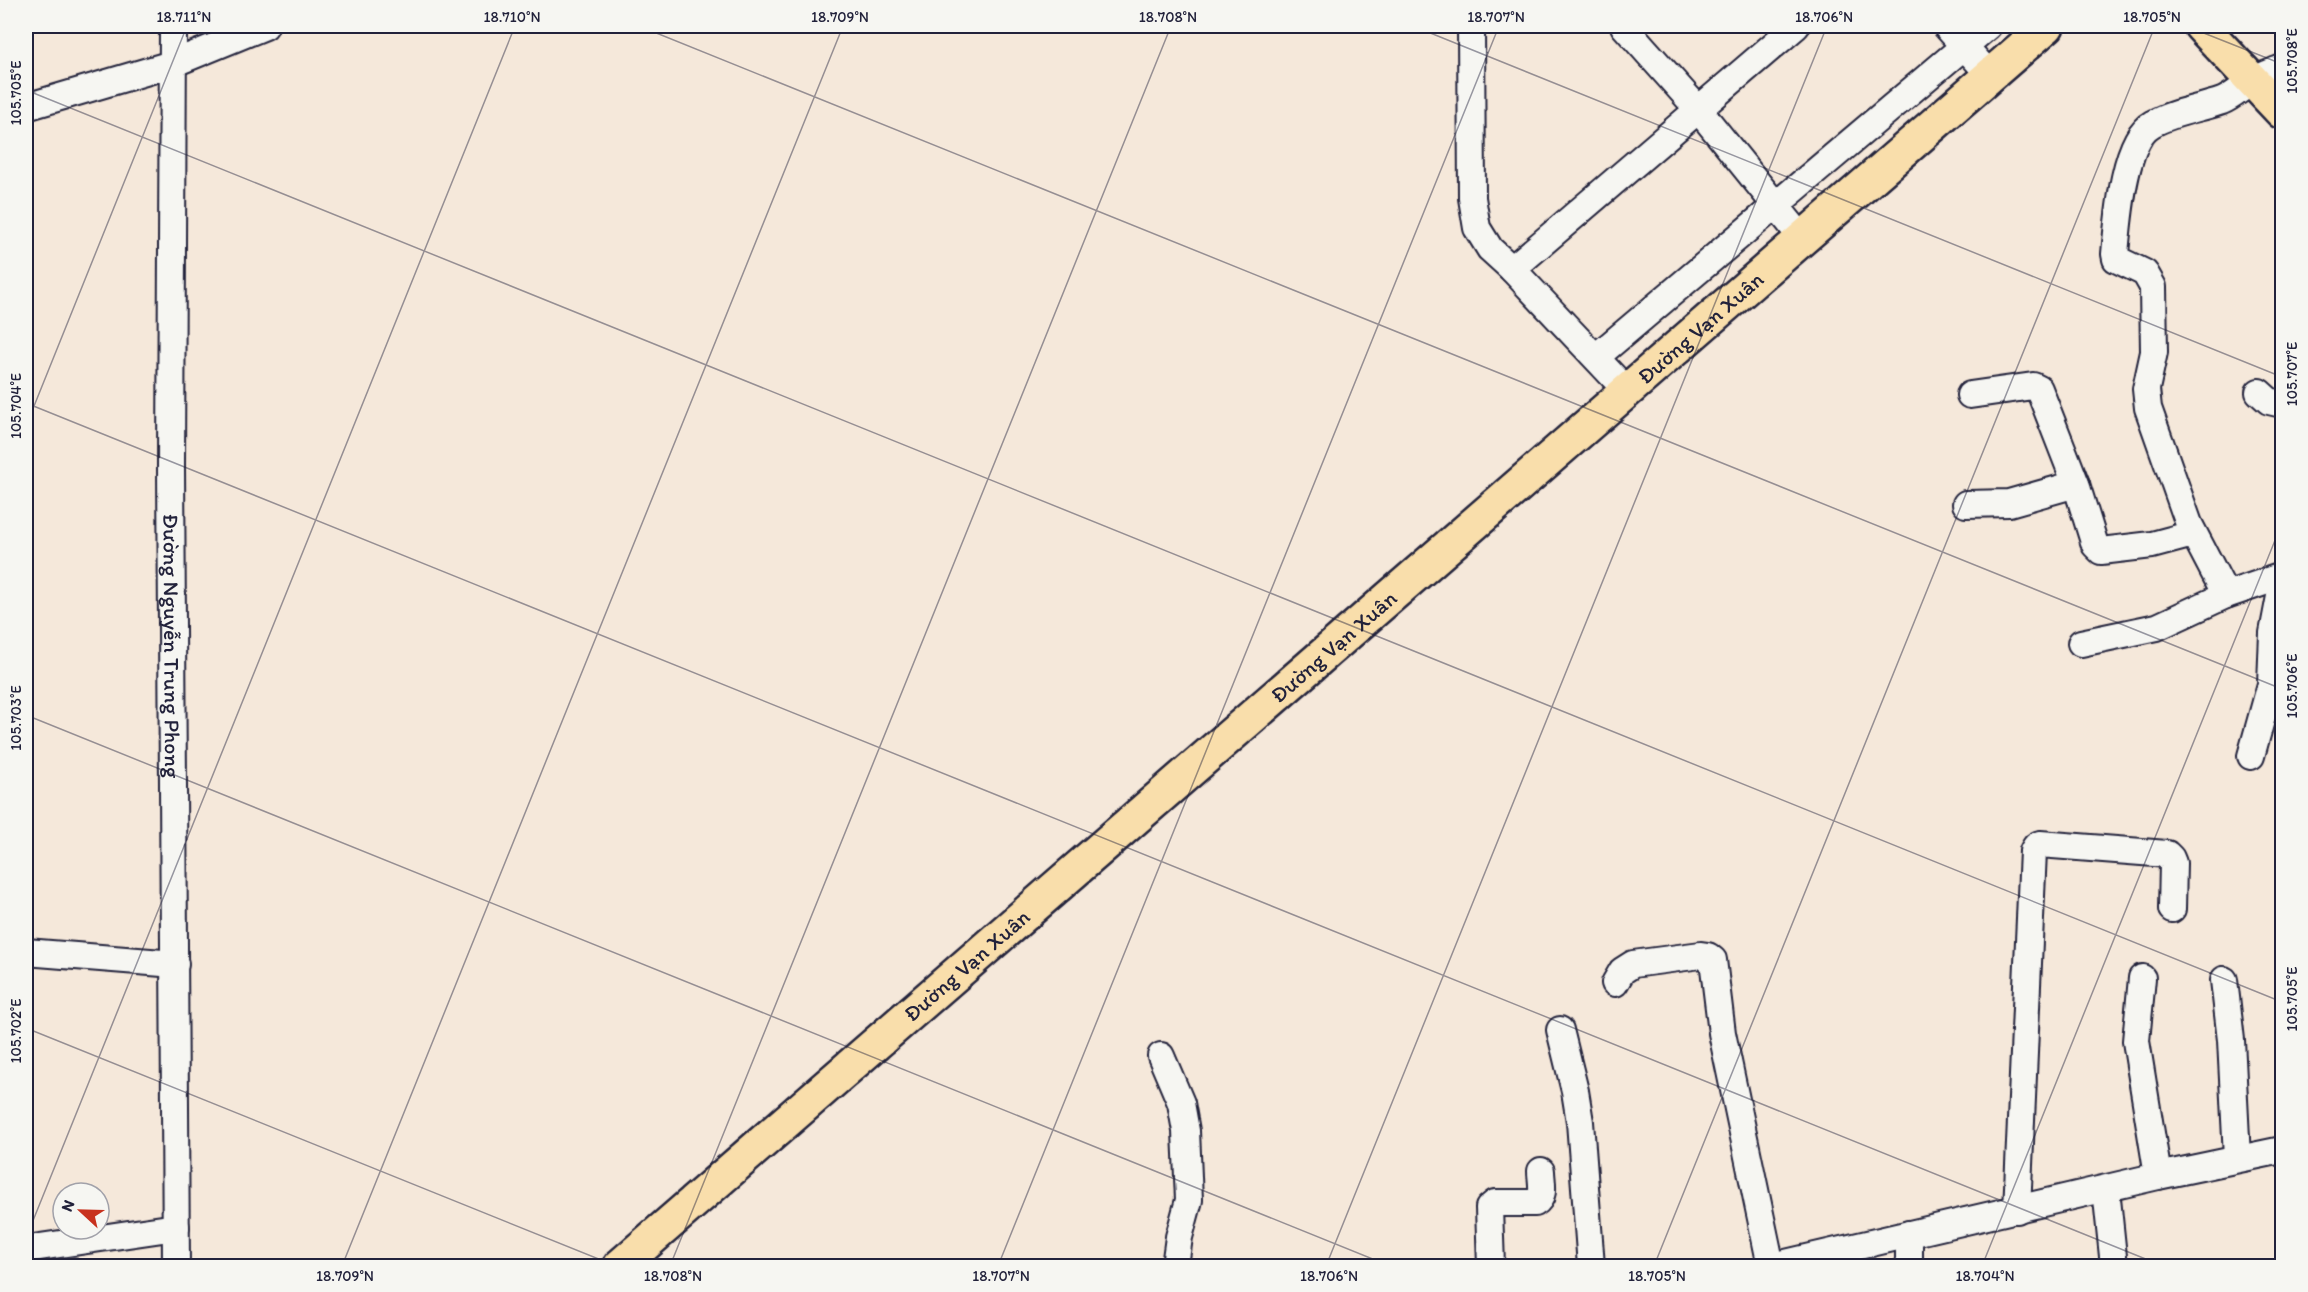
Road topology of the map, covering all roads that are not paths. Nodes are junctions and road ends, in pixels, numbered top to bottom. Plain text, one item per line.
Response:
1 (172, 26) edge
2 (265, 26) edge
3 (1471, 26) edge
4 (1624, 26) edge
5 (1796, 26) edge
6 (1946, 26) edge
7 (1988, 26) edge
8 (2047, 26) edge
9 (2201, 26) edge
10 (1964, 45) junction
11 (172, 64) junction
12 (2283, 68) edge
13 (1990, 75) junction
14 (2252, 81) junction
15 (26, 107) edge
16 (1698, 109) junction
17 (2283, 112) edge
18 (1776, 204) junction
19 (1802, 238) junction
20 (1512, 269) junction
21 (1596, 357) junction
22 (1627, 391) junction
23 (2259, 392) dead end
24 (1970, 394) dead end
25 (2283, 404) edge
26 (2076, 484) junction
27 (1966, 504) dead end
28 (2193, 534) junction
29 (2283, 576) edge
30 (2283, 586) edge
31 (2226, 595) junction
32 (2081, 643) dead end
33 (2251, 756) dead end
34 (2172, 909) dead end
35 (26, 952) edge
36 (175, 964) junction
37 (2142, 978) dead end
38 (2224, 980) dead end
39 (1615, 983) dead end
40 (1560, 1030) dead end
41 (1161, 1056) dead end
42 (2283, 1150) edge
43 (2237, 1158) junction
44 (1541, 1171) dead end
45 (2158, 1176) junction
46 (2106, 1189) junction
47 (2017, 1210) junction
48 (176, 1227) junction
49 (1909, 1234) junction
50 (26, 1249) edge
51 (176, 1266) edge
52 (620, 1266) edge
53 (1175, 1266) edge
54 (1491, 1266) edge
55 (1591, 1266) edge
56 (1772, 1266) edge
57 (1910, 1266) edge
58 (2114, 1266) edge

1 - 11 street, Đường Nguyễn Trung Phong
2 - 11 street
3 - 20 street
4 - 16 street
5 - 16 street
6 - 10 street
7 - 10 street
8 - 13 main road, Đường Vạn Xuân
9 - 14 main road
10 - 13 street
10 - 18 street
11 - 15 street
11 - 36 street, Đường Nguyễn Trung Phong
12 - 14 street
13 - 19 main road, Đường Vạn Xuân
14 - 17 main road
14 - 28 street
16 - 18 street
16 - 20 street
18 - 19 street
18 - 21 street
19 - 22 main road, Đường Vạn Xuân
20 - 21 street
21 - 22 street
22 - 52 main road, Đường Vạn Xuân
23 - 25 street
24 - 26 street
26 - 27 street
26 - 28 street
28 - 31 street
29 - 31 street
30 - 33 street
31 - 32 street
34 - 47 street
35 - 36 street
36 - 48 street, Đường Nguyễn Trung Phong
37 - 45 street
38 - 43 street
39 - 56 street
40 - 55 street
41 - 53 street
42 - 43 street
43 - 45 street
44 - 54 street
45 - 46 street
46 - 47 street
46 - 58 street
47 - 49 street
48 - 50 street
48 - 51 street, Đường Nguyễn Trung Phong
49 - 56 street
49 - 57 street

